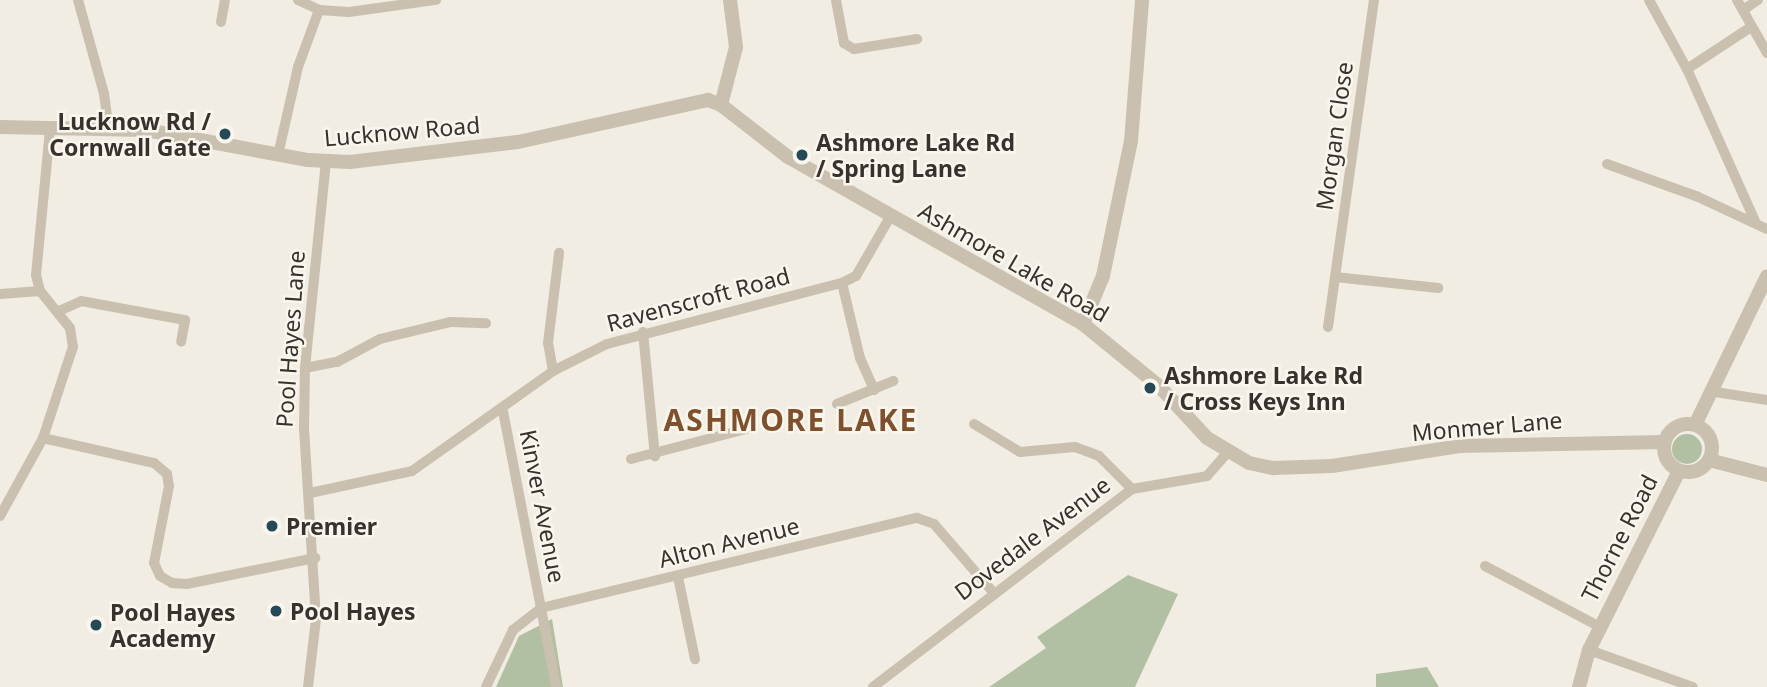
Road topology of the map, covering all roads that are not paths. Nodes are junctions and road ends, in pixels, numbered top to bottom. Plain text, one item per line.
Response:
1 (78, 0) edge
2 (225, 0) edge
3 (298, 0) edge
4 (436, 0) edge
5 (730, 0) edge
6 (836, 0) edge
7 (1142, 0) edge
8 (1374, 0) edge
9 (1649, 0) edge
10 (1737, 0) edge
11 (1758, 0) edge
12 (319, 10) junction
13 (1744, 10) junction
14 (220, 22) dead end
15 (1751, 27) junction
16 (918, 39) dead end
17 (1767, 53) edge
18 (1687, 69) junction
19 (721, 105) junction
20 (0, 127) edge
21 (109, 128) junction
22 (50, 129) junction
23 (278, 155) junction
24 (326, 162) junction
25 (1607, 164) dead end
26 (890, 217) junction
27 (1755, 221) junction
28 (1767, 229) edge
29 (558, 254) dead end
30 (1767, 276) edge
31 (1335, 277) junction
32 (842, 283) junction
33 (1438, 288) dead end
34 (40, 291) junction
35 (0, 294) edge
36 (59, 311) junction
37 (485, 323) dead end
38 (1083, 324) junction
39 (1328, 327) dead end
40 (643, 332) junction
41 (181, 342) dead end
42 (305, 369) junction
43 (553, 372) junction
44 (893, 382) dead end
45 (874, 390) junction
46 (1715, 392) junction
47 (1767, 401) edge
48 (837, 404) dead end
49 (503, 411) junction
50 (974, 424) dead end
51 (1695, 425) junction
52 (750, 428) dead end
53 (43, 438) junction
54 (1664, 442) junction
55 (1227, 453) junction
56 (655, 456) junction
57 (631, 459) dead end
58 (1709, 460) junction
59 (1273, 468) joint
60 (1679, 471) junction
61 (1767, 474) edge
62 (1132, 489) junction
63 (310, 493) junction
64 (0, 516) edge
65 (315, 558) junction
66 (1485, 566) dead end
67 (678, 577) junction
68 (993, 592) junction
69 (541, 608) junction
70 (1600, 626) junction
71 (1589, 650) junction
72 (695, 659) dead end
73 (308, 687) edge
74 (486, 687) edge
75 (556, 687) edge
76 (873, 687) edge
77 (1579, 687) edge
78 (1693, 687) edge

1 - 21 street
2 - 14 street
3 - 12 street
4 - 12 street
5 - 19 street
6 - 16 street
7 - 38 street
8 - 31 street, Morgan Close
9 - 18 street
10 - 13 street
11 - 13 street
12 - 23 street
13 - 15 street
15 - 17 street
15 - 18 street
18 - 27 street
19 - 24 street, Lucknow Road
19 - 26 street, Ashmore Lake Road
20 - 22 street, Lucknow Road
21 - 22 street, Lucknow Road
21 - 23 street, Lucknow Road
22 - 34 street
23 - 24 street, Lucknow Road
24 - 42 street, Pool Hayes Lane
25 - 27 street
26 - 32 street
26 - 38 street, Ashmore Lake Road
27 - 28 street
29 - 43 street
30 - 46 street
31 - 33 street
31 - 39 street, Morgan Close
32 - 40 street, Ravenscroft Road
32 - 45 street
34 - 35 street
34 - 36 street
36 - 41 street
36 - 53 street
37 - 42 street
38 - 55 street, Ashmore Lake Road
40 - 43 street, Ravenscroft Road
40 - 56 street
42 - 63 street, Pool Hayes Lane
43 - 49 street, Ravenscroft Road
44 - 45 street
45 - 48 street
46 - 47 street
46 - 51 street
49 - 63 street, Ravenscroft Road
49 - 69 street, Kinver Avenue
50 - 62 street
51 - 54 street
51 - 58 street
52 - 56 street
53 - 64 street
53 - 65 street
54 - 59 street, Monmer Lane
54 - 60 street
55 - 59 street, Ashmore Lake Road
55 - 62 street, Dovedale Avenue
56 - 57 street
58 - 60 street
58 - 61 street
60 - 70 street, Thorne Road
62 - 68 street, Dovedale Avenue
63 - 65 street, Pool Hayes Lane
65 - 73 street, Pool Hayes Lane
66 - 70 street, Thorne Road
67 - 68 street, Alton Avenue
67 - 69 street, Alton Avenue
67 - 72 street
68 - 76 street, Dovedale Avenue
69 - 74 street, Alton Avenue
69 - 75 street, Kinver Avenue
70 - 71 street, Thorne Road
71 - 77 street, Thorne Road
71 - 78 street

